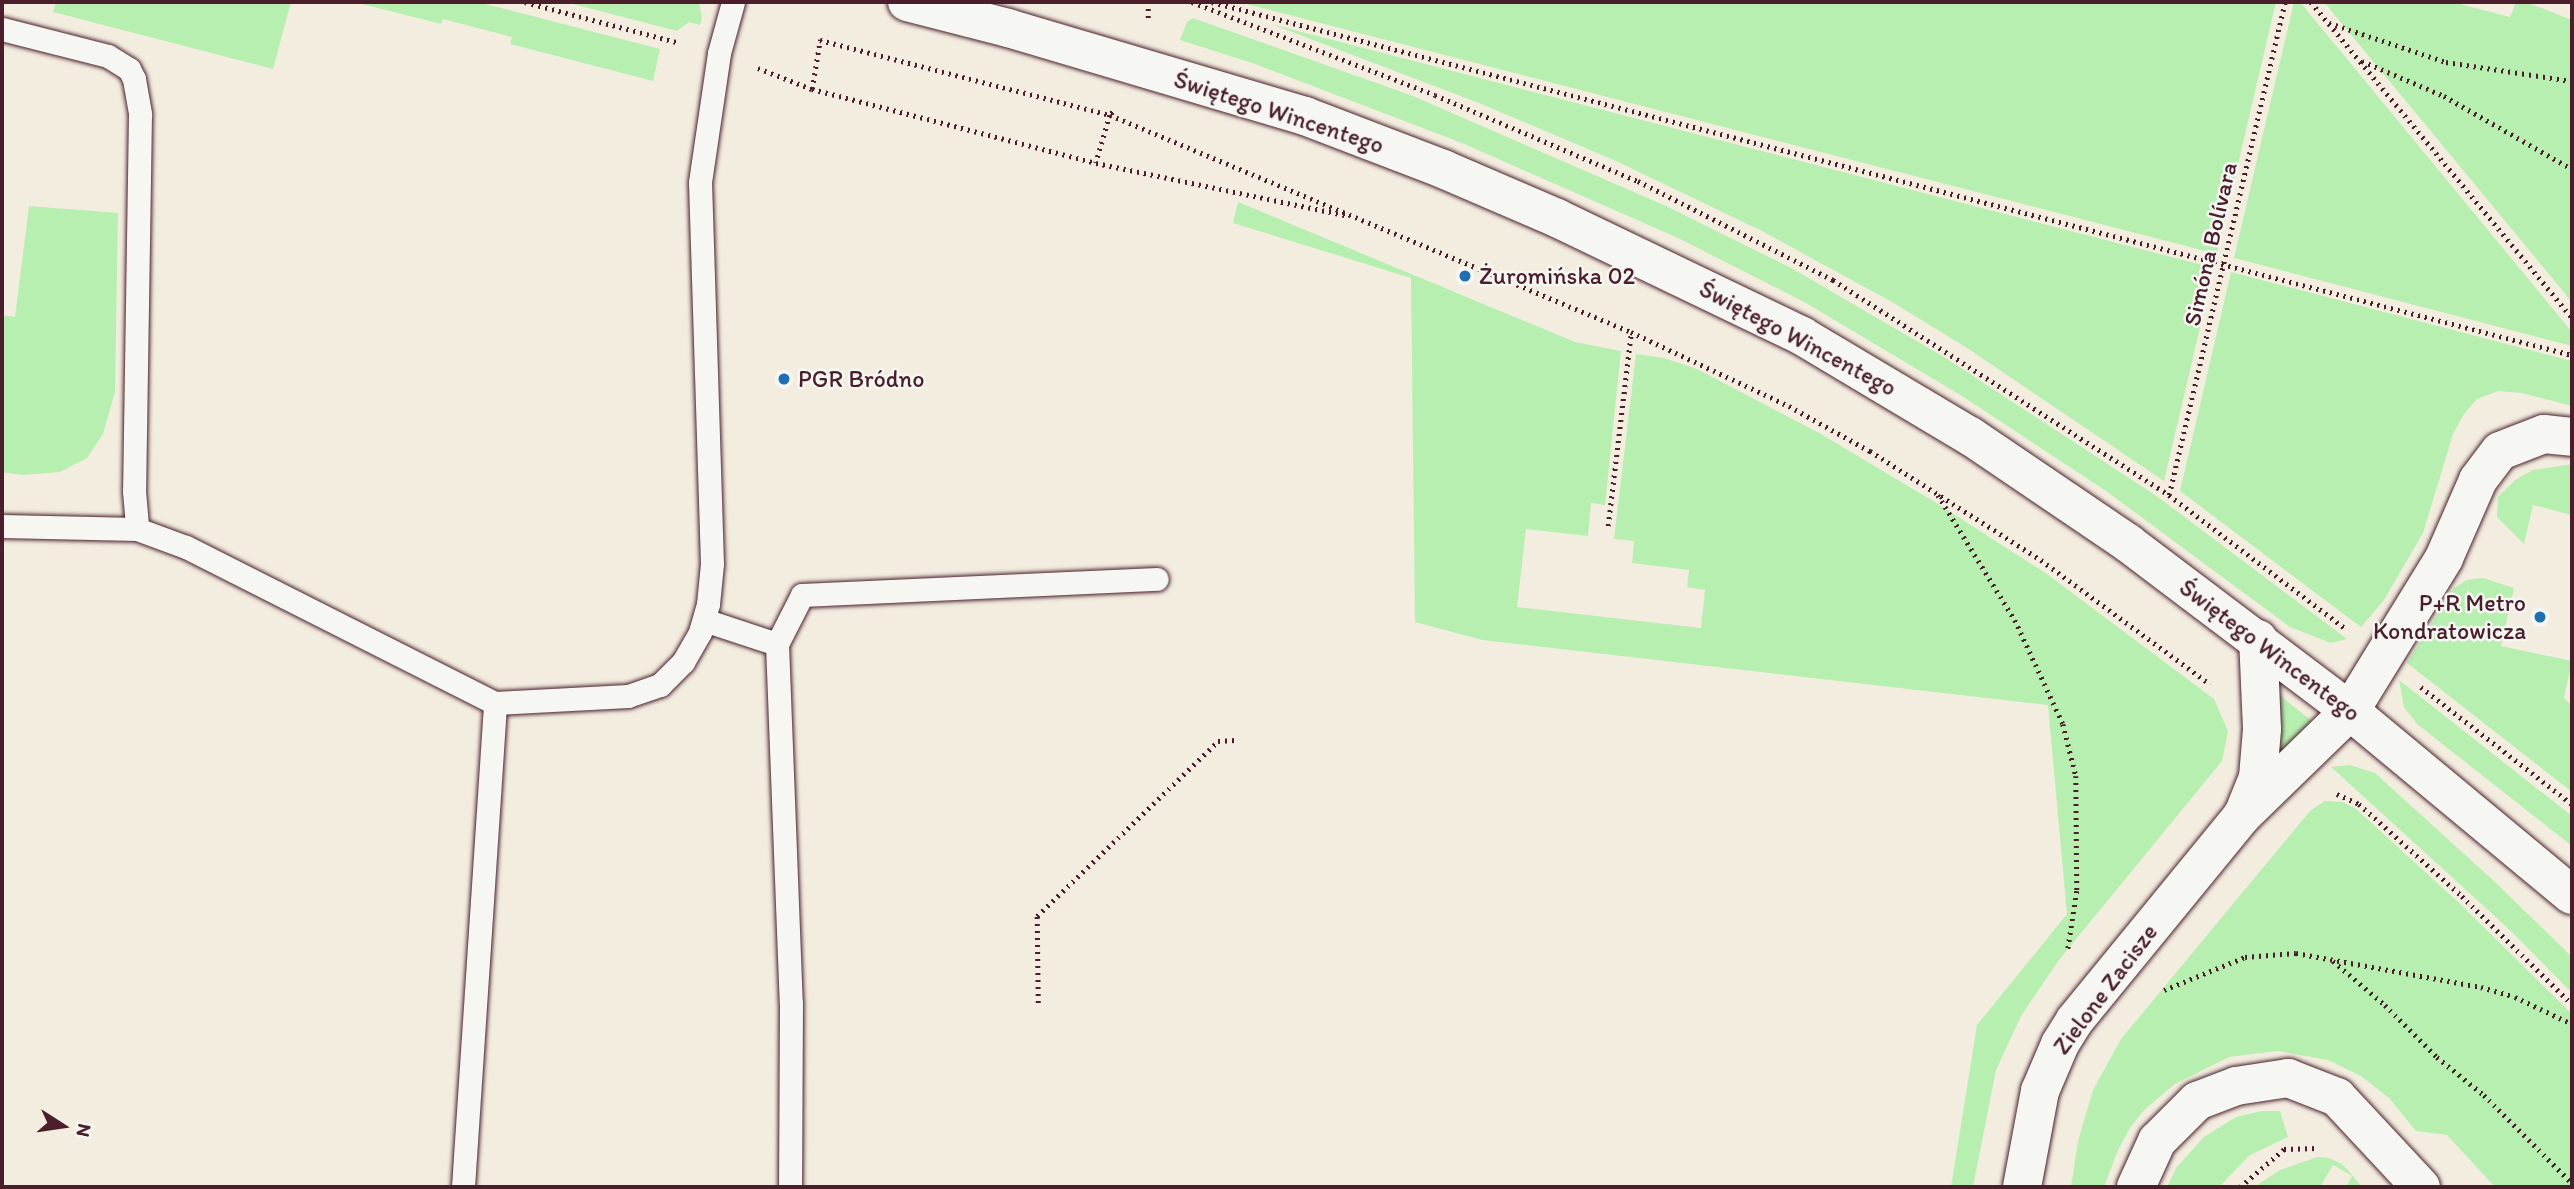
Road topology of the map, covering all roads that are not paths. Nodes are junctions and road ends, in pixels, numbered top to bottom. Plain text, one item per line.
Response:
1 (733, 2) edge
2 (907, 2) edge
3 (2, 29) edge
4 (2572, 437) edge
5 (2, 526) edge
6 (137, 529) junction
7 (1157, 579) dead end
8 (704, 620) junction
9 (2258, 639) junction
10 (777, 644) junction
11 (495, 703) junction
12 (2350, 710) junction
13 (2242, 816) junction
14 (2572, 895) edge
15 (463, 1187) edge
16 (790, 1187) edge
17 (2022, 1187) edge
18 (2136, 1187) edge
19 (2421, 1187) edge

1 - 8 lane
2 - 9 street, Świętego Wincentego
3 - 6 lane
4 - 12 street, Zielone Zacisze
5 - 6 lane
6 - 11 lane
7 - 10 lane
8 - 10 lane
8 - 11 lane
9 - 12 street, Świętego Wincentego
9 - 13 street, Zielone Zacisze
10 - 16 lane
11 - 15 lane
12 - 13 street, Zielone Zacisze
12 - 14 street, Świętego Wincentego
13 - 17 street, Zielone Zacisze
18 - 19 street

